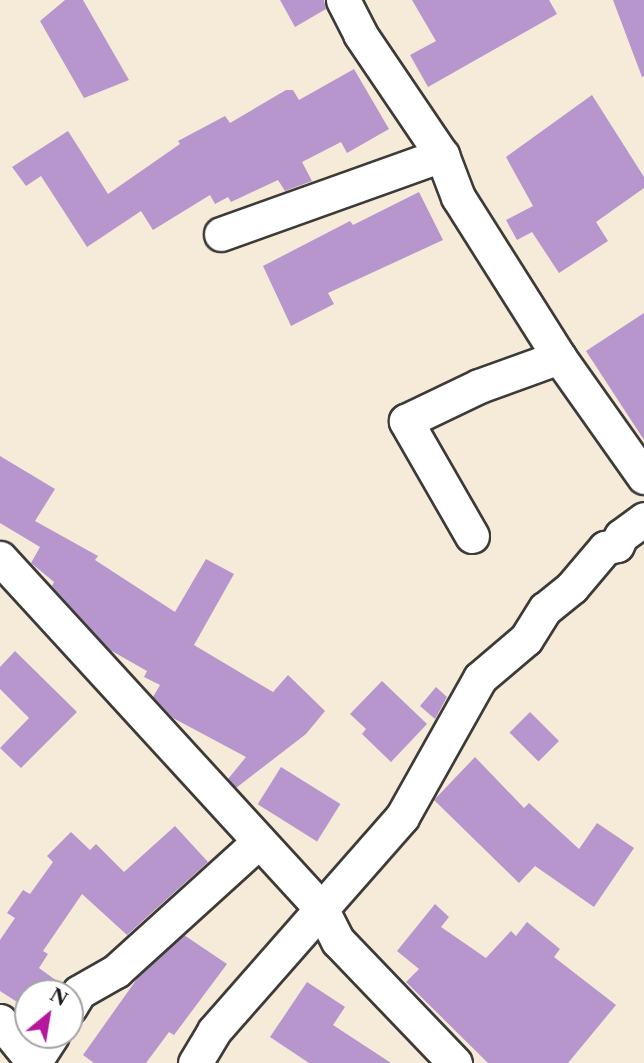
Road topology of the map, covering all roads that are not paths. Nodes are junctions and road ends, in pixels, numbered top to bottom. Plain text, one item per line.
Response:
1 (343, 0) edge
2 (442, 155) junction
3 (221, 234) dead end
4 (559, 357) junction
5 (644, 478) edge
6 (644, 519) edge
7 (472, 536) dead end
8 (0, 558) edge
9 (257, 843) junction
10 (322, 910) junction
11 (84, 989) edge
12 (0, 1021) edge
13 (34, 1063) edge
14 (195, 1063) edge
15 (455, 1063) edge

1 - 2 street
2 - 3 street
2 - 4 street
4 - 5 street
4 - 7 street
6 - 10 street
8 - 9 street
9 - 10 street
9 - 11 street
10 - 14 street
10 - 15 street
12 - 13 street

